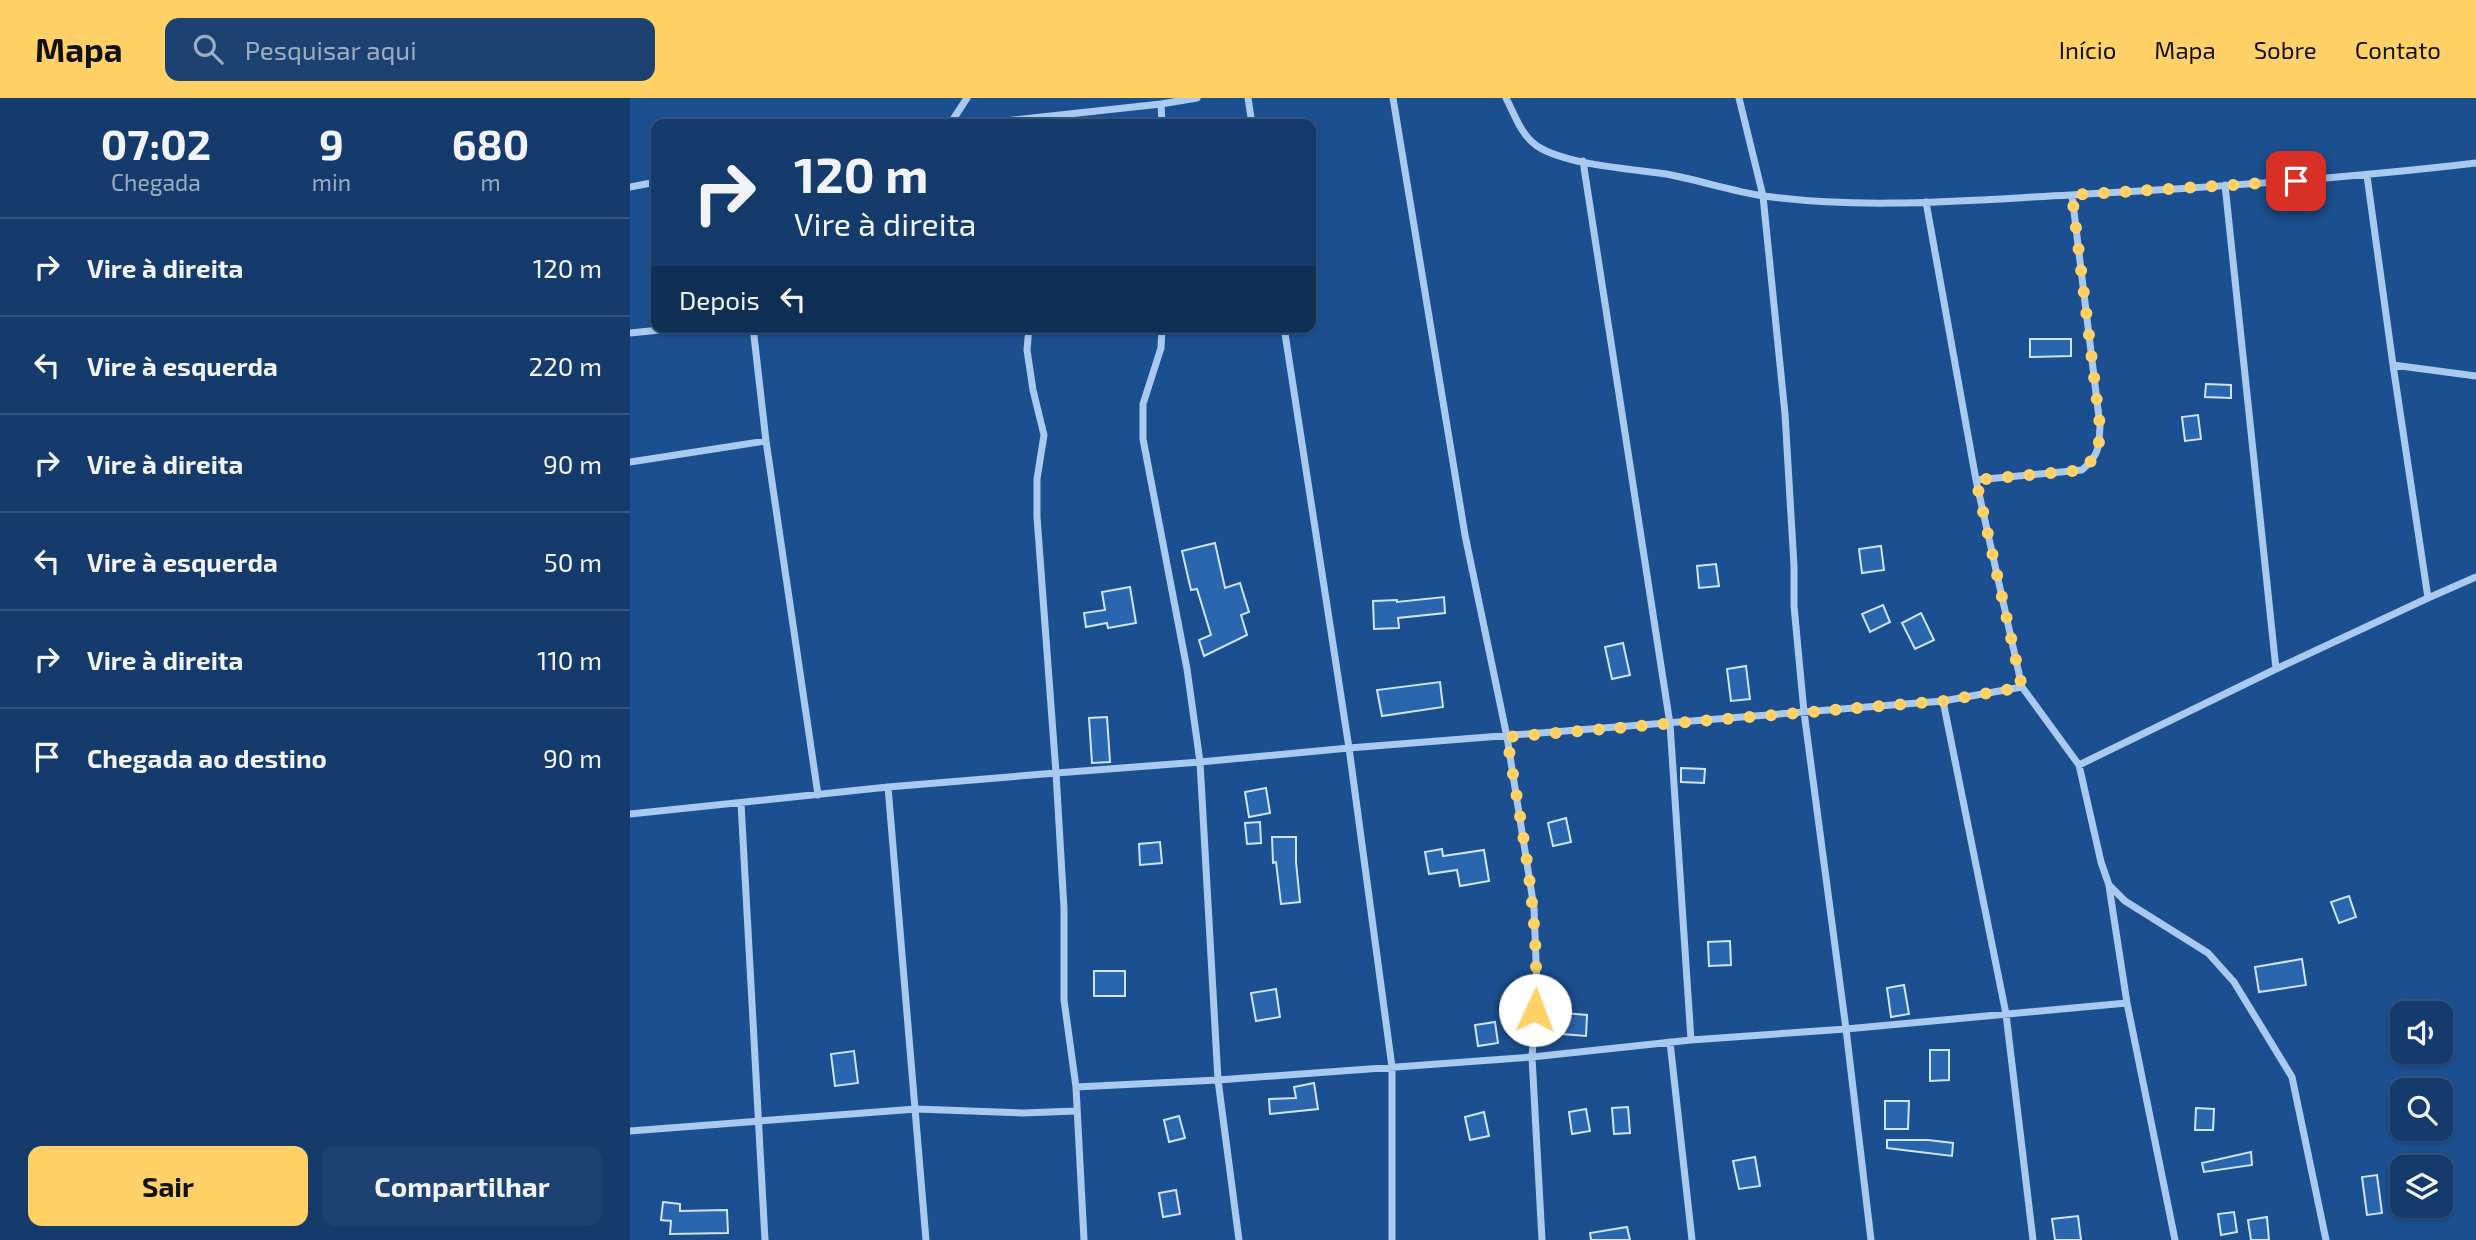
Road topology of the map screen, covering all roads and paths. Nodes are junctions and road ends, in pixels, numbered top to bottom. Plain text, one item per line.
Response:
1 (967, 98) edge
2 (1197, 98) edge
3 (1248, 98) edge
4 (1393, 98) edge
5 (1506, 98) edge
6 (1739, 98) edge
7 (1161, 104) junction
8 (953, 119) edge
9 (1052, 119) edge
10 (1162, 119) edge
11 (1251, 119) edge
12 (1583, 161) junction
13 (2476, 163) edge
14 (2367, 176) junction
15 (651, 183) edge
16 (2225, 185) junction
17 (630, 187) edge
18 (2072, 195) junction
19 (1763, 196) junction
20 (1926, 202) junction
21 (651, 331) edge
22 (630, 333) edge
23 (754, 333) edge
24 (1028, 333) edge
25 (1162, 333) edge
26 (1285, 333) edge
27 (2393, 365) junction
28 (2476, 376) edge
29 (766, 441) junction
30 (630, 462) edge
31 (1976, 480) junction
32 (2476, 577) edge
33 (2428, 598) junction
34 (2276, 669) junction
35 (2022, 687) junction
36 (1943, 701) junction
37 (1804, 712) junction
38 (1670, 724) junction
39 (1507, 737) junction
40 (1349, 748) junction
41 (1200, 762) junction
42 (2079, 765) junction
43 (1056, 773) junction
44 (888, 787) junction
45 (818, 795) junction
46 (741, 803) junction
47 (630, 814) edge
48 (2109, 885) junction
49 (2127, 1003) junction
50 (2006, 1014) junction
51 (1846, 1029) junction
52 (1691, 1040) junction
53 (1670, 1042) junction
54 (1532, 1058) junction
55 (1392, 1068) junction
56 (1218, 1080) junction
57 (1076, 1087) junction
58 (916, 1109) junction
59 (1076, 1111) junction
60 (757, 1122) junction
61 (630, 1131) edge
62 (765, 1240) edge
63 (926, 1240) edge
64 (1084, 1240) edge
65 (1239, 1240) edge
66 (1392, 1240) edge
67 (1542, 1240) edge
68 (1692, 1240) edge
69 (1871, 1240) edge
70 (2033, 1240) edge
71 (2175, 1240) edge
72 (2326, 1240) edge

1 - 8 street
2 - 7 street
3 - 11 street
4 - 39 street
5 - 12 street
6 - 19 street
7 - 9 street
7 - 10 street
12 - 19 street
12 - 38 street
13 - 14 street
14 - 16 street
14 - 27 street
15 - 17 street
16 - 18 street
16 - 34 street
18 - 20 street
18 - 31 street
19 - 20 street
19 - 37 street
20 - 31 street
21 - 22 street
23 - 29 street
24 - 43 street
25 - 41 street
26 - 40 street
27 - 28 street
27 - 33 street
29 - 30 street
29 - 45 street
31 - 35 street
32 - 33 street
33 - 34 street
34 - 42 street
35 - 36 street
35 - 42 street
36 - 37 street
36 - 50 street
37 - 38 street
37 - 51 street
38 - 39 street
38 - 52 street
39 - 40 street
39 - 54 street
40 - 41 street
40 - 55 street
41 - 43 street
41 - 56 street
42 - 48 street
43 - 44 street
43 - 57 street
44 - 45 street
44 - 58 street
45 - 46 street
46 - 47 street
46 - 60 street
48 - 49 street
48 - 72 street
49 - 50 street
49 - 71 street
50 - 51 street
50 - 70 street
51 - 52 street
51 - 69 street
52 - 53 street
53 - 54 street
53 - 68 street
54 - 55 street
54 - 67 street
55 - 56 street
55 - 66 street
56 - 57 street
56 - 65 street
57 - 59 street
58 - 59 street
58 - 60 street
58 - 63 street
59 - 64 street
60 - 61 street
60 - 62 street

